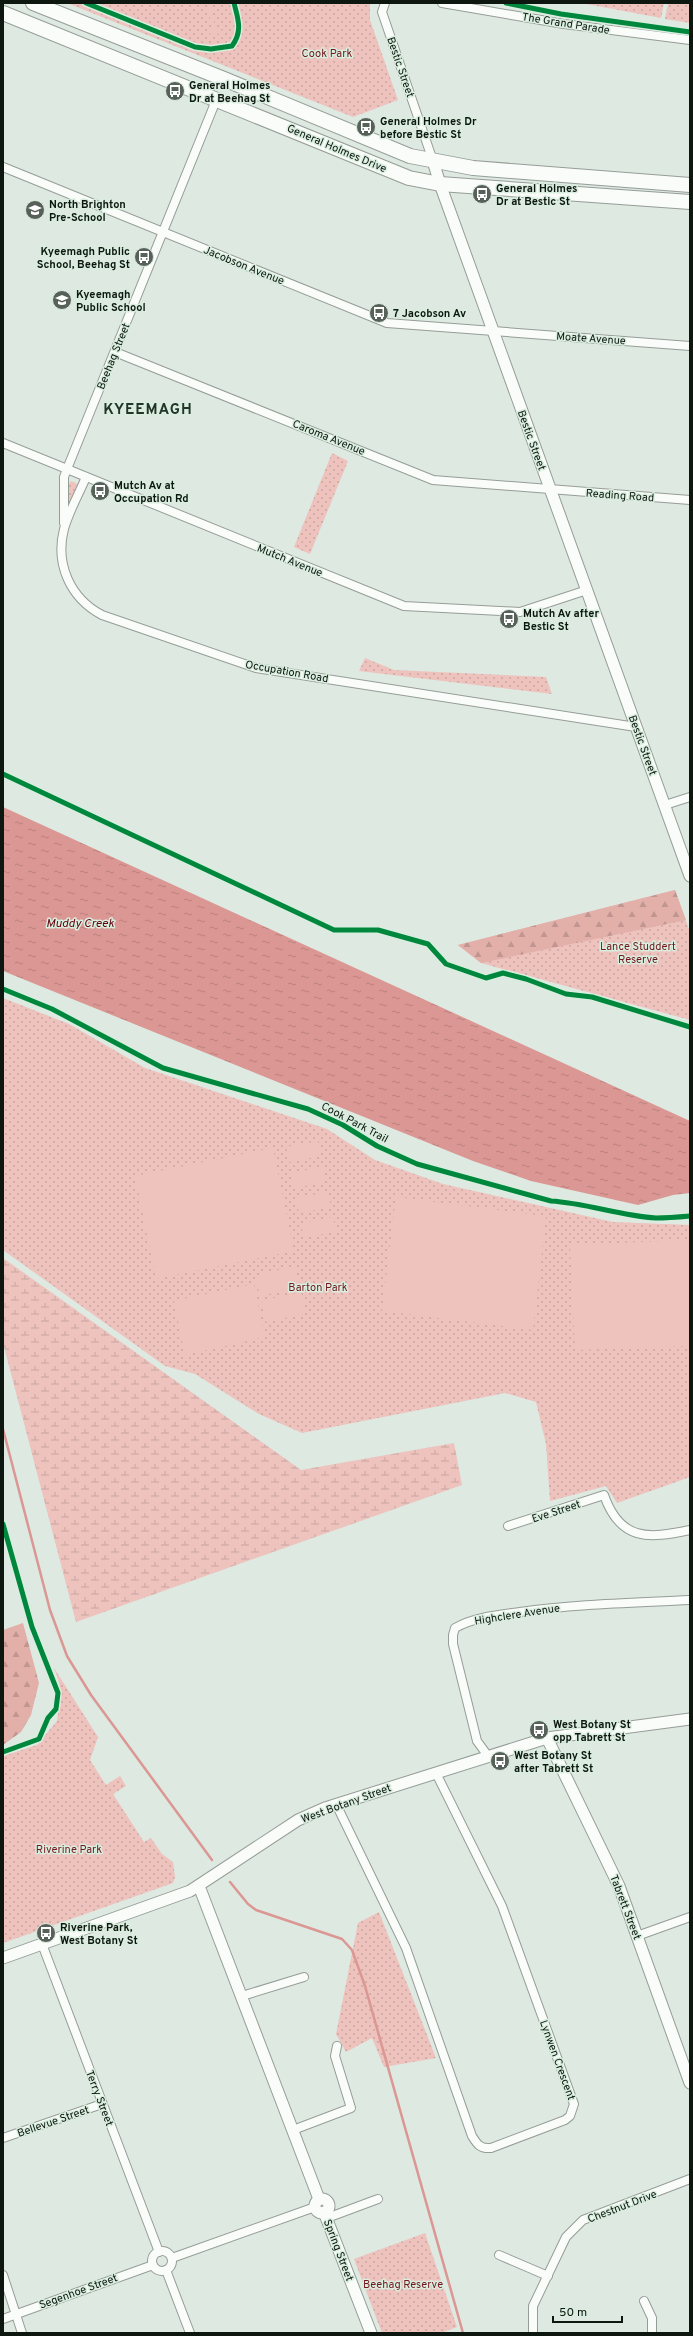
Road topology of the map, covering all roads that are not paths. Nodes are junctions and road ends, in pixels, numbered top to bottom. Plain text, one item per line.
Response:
1 (33, 3) edge
2 (385, 3) edge
3 (442, 3) edge
4 (3, 13) edge
5 (690, 40) edge
6 (217, 98) junction
7 (433, 161) junction
8 (3, 167) edge
9 (440, 184) junction
10 (690, 185) edge
11 (690, 202) edge
12 (163, 232) junction
13 (493, 331) junction
14 (690, 346) edge
15 (115, 352) junction
16 (3, 443) edge
17 (67, 469) junction
18 (86, 477) junction
19 (550, 490) junction
20 (690, 500) edge
21 (64, 528) junction
22 (587, 590) junction
23 (636, 727) junction
24 (690, 797) edge
25 (665, 805) junction
26 (690, 876) edge
27 (508, 1526) dead end
28 (690, 1530) edge
29 (690, 1600) edge
30 (690, 1719) edge
31 (547, 1738) junction
32 (488, 1756) junction
33 (436, 1772) junction
34 (336, 1804) junction
35 (199, 1886) junction
36 (690, 1918) edge
37 (637, 1936) junction
38 (42, 1944) junction
39 (3, 1958) edge
40 (304, 1977) dead end
41 (242, 1996) junction
42 (337, 2046) dead end
43 (686, 2062) edge
44 (690, 2083) edge
45 (102, 2104) junction
46 (293, 2130) junction
47 (3, 2138) edge
48 (690, 2180) edge
49 (378, 2199) dead end
50 (321, 2209) junction
51 (159, 2252) junction
52 (499, 2255) dead end
53 (172, 2258) junction
54 (153, 2265) junction
55 (166, 2270) junction
56 (3, 2275) edge
57 (548, 2276) junction
58 (644, 2301) dead end
59 (16, 2314) junction
60 (3, 2319) edge
61 (22, 2333) edge
62 (190, 2333) edge
63 (371, 2333) edge
64 (533, 2333) edge
65 (652, 2333) edge

1 - 7 highway, General Holmes Drive
2 - 7 street, Bestic Street
3 - 5 street, The Grand Parade
4 - 6 highway, General Holmes Drive
6 - 9 highway, General Holmes Drive
6 - 12 street, Beehag Street
7 - 9 main road, Bestic Street
7 - 10 highway, General Holmes Drive
8 - 12 street, Jacobson Avenue
9 - 11 highway, General Holmes Drive
9 - 13 main road, Bestic Street
12 - 13 street, Jacobson Avenue
12 - 15 street, Beehag Street
13 - 14 street, Moate Avenue
13 - 19 main road, Bestic Street
15 - 17 street, Beehag Street
15 - 19 street, Caroma Avenue
16 - 17 street, Mutch Avenue
17 - 18 street, Mutch Avenue
17 - 21 street, Beehag Street
18 - 21 street, Occupation Road
18 - 22 street, Mutch Avenue
19 - 20 street, Reading Road
19 - 22 main road, Bestic Street
21 - 23 street, Occupation Road
22 - 23 main road, Bestic Street
23 - 25 main road, Bestic Street
24 - 25 street
25 - 26 main road, Bestic Street
27 - 28 street, Eve Street
29 - 32 street, Highclere Avenue
30 - 31 main road, West Botany Street
31 - 32 main road, West Botany Street
31 - 37 main road, Tabrett Street
32 - 33 main road, West Botany Street
33 - 34 main road, West Botany Street
33 - 34 street, Lynwen Crescent
34 - 35 main road, West Botany Street
35 - 38 main road, West Botany Street
35 - 41 main road, Spring Street
36 - 37 street
37 - 43 main road, Tabrett Street
38 - 39 main road, West Botany Street
38 - 45 street, Terry Street
40 - 41 street
41 - 46 main road, Spring Street
42 - 46 street
43 - 44 main road, Tabrett Street
45 - 47 street, Bellevue Street
45 - 51 street, Terry Street
46 - 50 main road, Spring Street
48 - 57 street, Chestnut Drive
49 - 50 street
50 - 53 street
50 - 63 main road, Spring Street
51 - 53 street
51 - 54 street
52 - 57 street
53 - 55 street
54 - 55 street
54 - 59 street, Segenhoe Street
55 - 62 street
56 - 59 street
57 - 64 street, Chestnut Drive
58 - 65 street
59 - 60 street, Segenhoe Street
59 - 61 street

